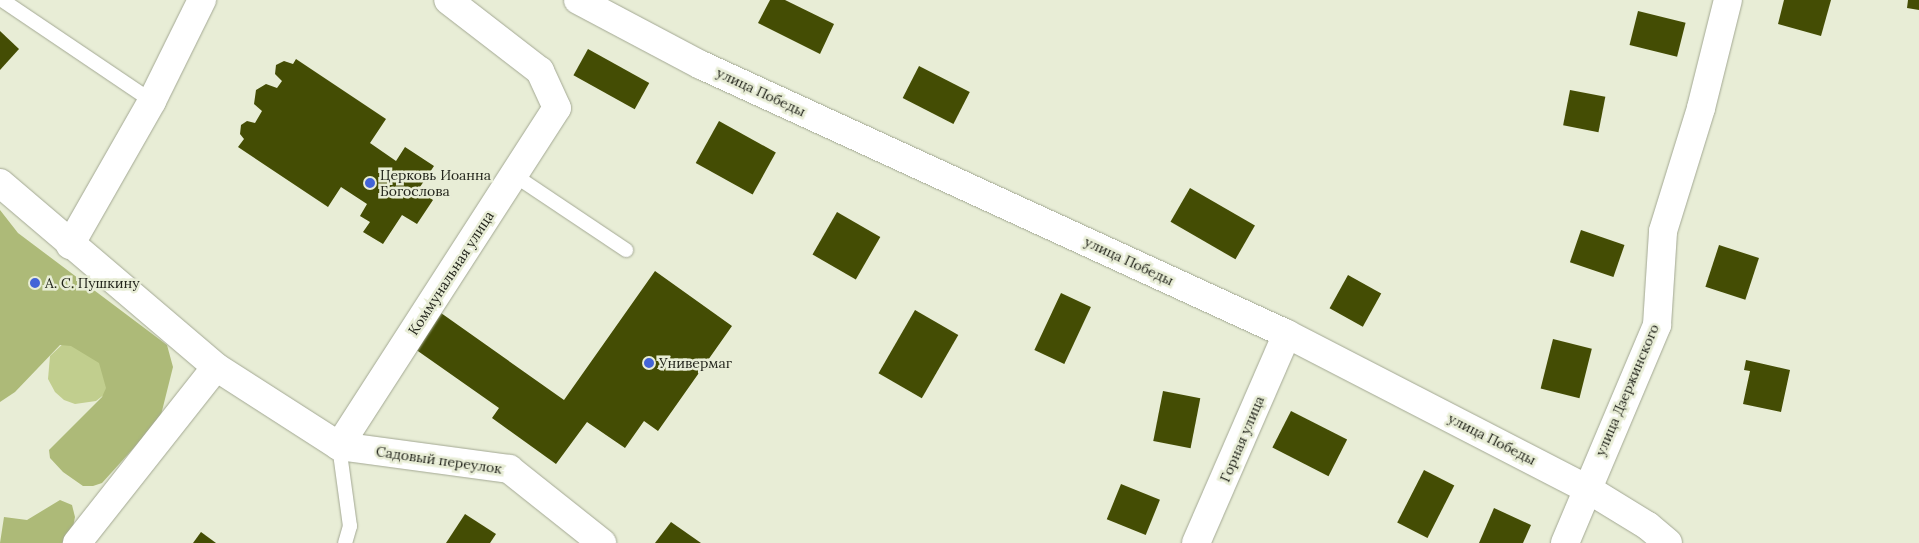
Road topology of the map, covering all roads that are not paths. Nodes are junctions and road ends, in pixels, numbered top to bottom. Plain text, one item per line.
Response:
1 (2, 0) edge
2 (202, 0) edge
3 (448, 0) edge
4 (578, 0) edge
5 (1728, 0) edge
6 (152, 100) junction
7 (514, 175) junction
8 (0, 183) edge
9 (70, 245) junction
10 (626, 250) dead end
11 (1287, 334) junction
12 (216, 367) junction
13 (339, 446) junction
14 (1586, 488) junction
15 (77, 543) edge
16 (344, 543) edge
17 (602, 543) edge
18 (1196, 543) edge
19 (1564, 543) edge
20 (1668, 543) edge

1 - 6 lane
2 - 6 street
3 - 7 street, Коммунальная улица
4 - 11 street, улица Победы
5 - 14 street, улица Дзержинского
6 - 9 street
7 - 10 lane
7 - 13 street, Коммунальная улица
8 - 9 street
9 - 12 street
11 - 14 street, улица Победы
11 - 18 street, Горная улица
12 - 13 street
12 - 15 street
13 - 16 lane
13 - 17 street, Садовый переулок
14 - 19 street, улица Дзержинского
14 - 20 street, улица Победы

